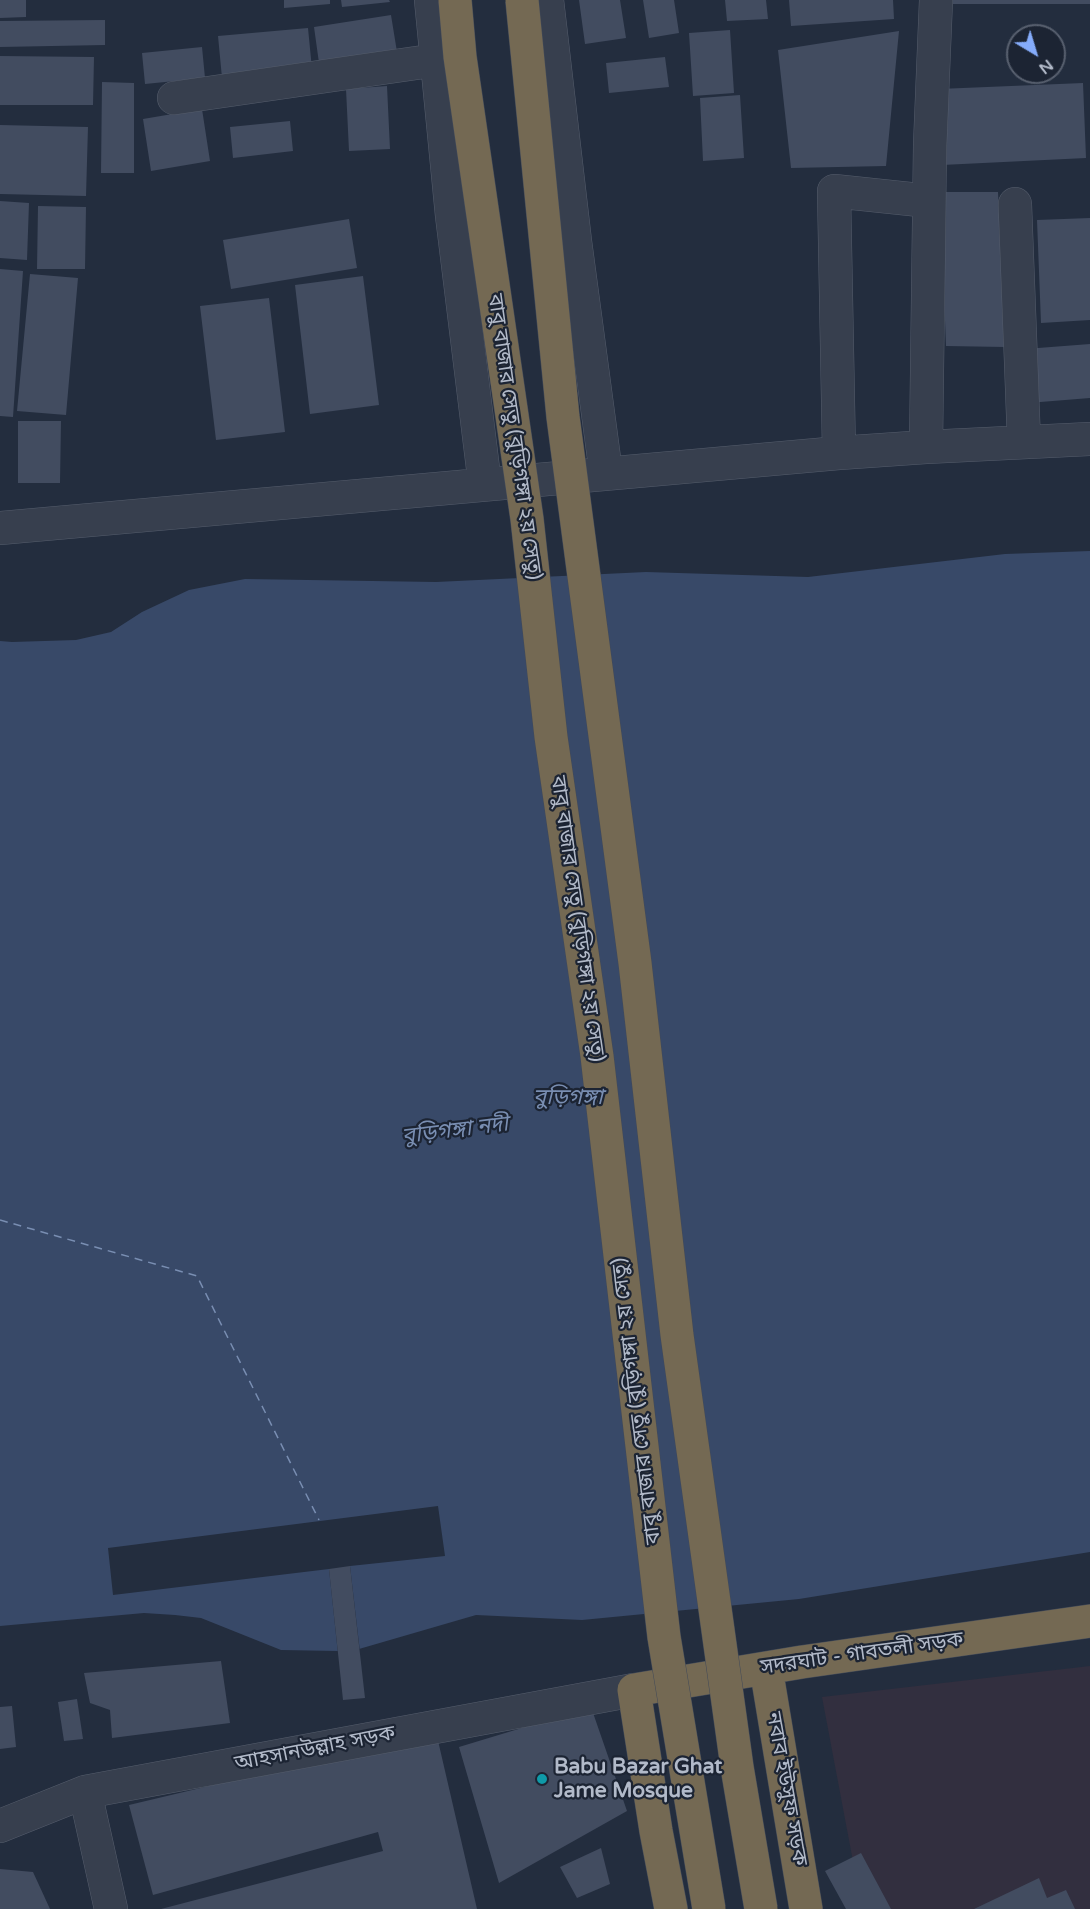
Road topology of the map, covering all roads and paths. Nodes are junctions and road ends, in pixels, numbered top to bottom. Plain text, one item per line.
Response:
1 (431, 0) edge
2 (455, 0) edge
3 (522, 0) edge
4 (547, 0) edge
5 (936, 0) edge
6 (436, 60) junction
7 (174, 98) dead end
8 (929, 201) junction
9 (1015, 204) dead end
10 (1090, 439) edge
11 (1024, 442) junction
12 (926, 447) junction
13 (839, 453) junction
14 (606, 473) junction
15 (485, 485) junction
16 (0, 528) edge
17 (1090, 1621) edge
18 (766, 1668) junction
19 (634, 1690) junction
20 (85, 1792) junction
21 (0, 1826) edge
22 (111, 1909) edge
23 (670, 1909) edge
24 (709, 1909) edge
25 (761, 1909) edge
26 (806, 1909) edge

1 - 6 street
2 - 24 highway, বাবু বাজার সেতু (বুড়িগঙ্গা ২য় সেতু), bridge
3 - 25 highway, bridge
4 - 14 street
5 - 8 street
6 - 7 street
6 - 15 street
8 - 12 street
8 - 13 street
9 - 11 street
10 - 11 street
11 - 12 street
12 - 13 street
13 - 14 street
14 - 15 street
15 - 16 street
17 - 18 highway, সদরঘাট - গাবতলী সড়ক
18 - 19 highway, সদরঘাট - গাবতলী সড়ক
18 - 26 highway, নবাব ইউসুফ সড়ক
19 - 20 street, আহসানউল্লাহ সড়ক
19 - 23 highway
20 - 21 street, আহসানউল্লাহ সড়ক
20 - 22 street

